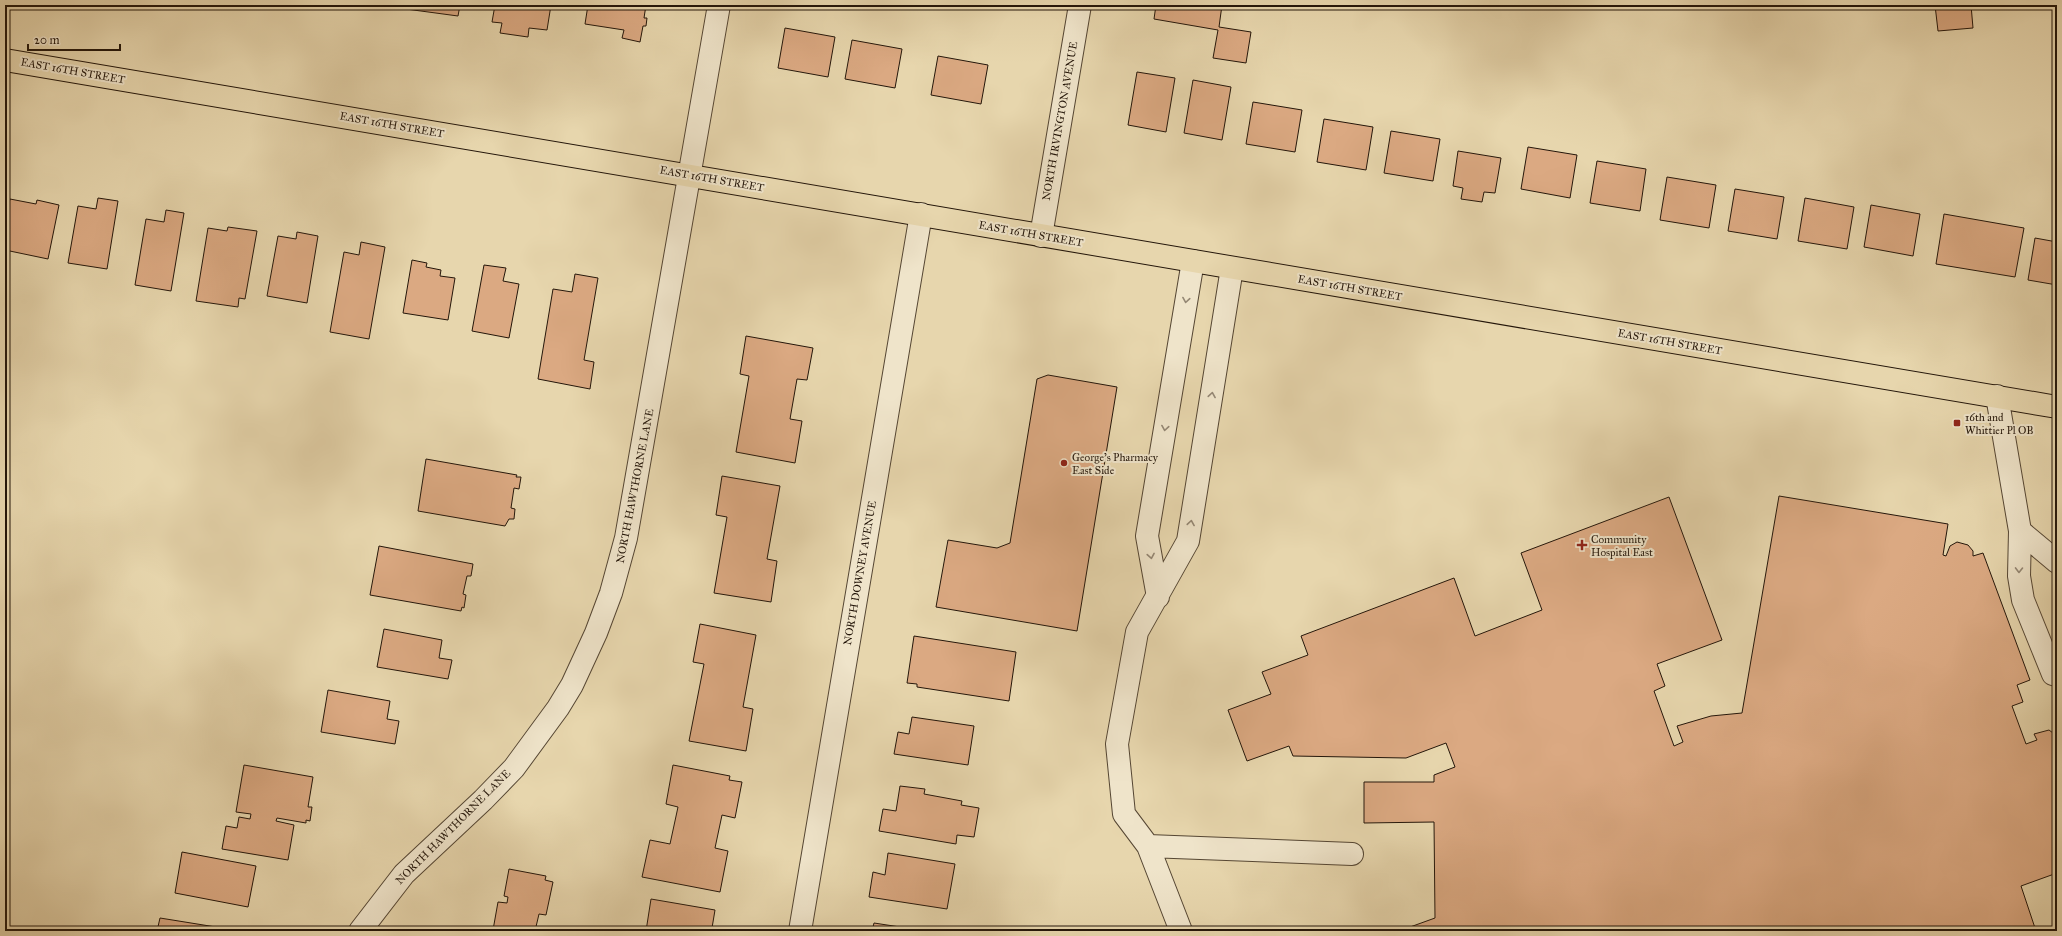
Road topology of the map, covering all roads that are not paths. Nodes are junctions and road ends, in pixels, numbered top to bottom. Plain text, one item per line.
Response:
1 (719, 5) edge
2 (1080, 5) edge
3 (5, 60) edge
4 (690, 175) junction
5 (921, 214) junction
6 (1041, 236) junction
7 (1192, 261) junction
8 (1232, 268) junction
9 (1997, 396) junction
10 (2057, 407) edge
11 (2020, 531) junction
12 (2057, 562) edge
13 (1158, 597) junction
14 (2057, 675) edge
15 (1148, 846) junction
16 (1352, 854) dead end
17 (360, 931) edge
18 (800, 931) edge
19 (1181, 931) edge

1 - 4 street, NORTH HAWTHORNE LANE
2 - 6 street, NORTH IRVINGTON AVENUE
3 - 4 main road, EAST 16TH STREET
4 - 5 main road, EAST 16TH STREET
4 - 17 street, NORTH HAWTHORNE LANE
5 - 6 main road, EAST 16TH STREET
5 - 18 street, NORTH DOWNEY AVENUE
6 - 7 main road, EAST 16TH STREET
7 - 8 main road, EAST 16TH STREET
7 -> 13 street
8 - 9 main road, EAST 16TH STREET
13 -> 8 street
9 - 10 main road, EAST 16TH STREET
9 - 11 street
11 - 12 street
11 -> 14 street
13 - 15 street
15 - 16 street
15 - 19 street

